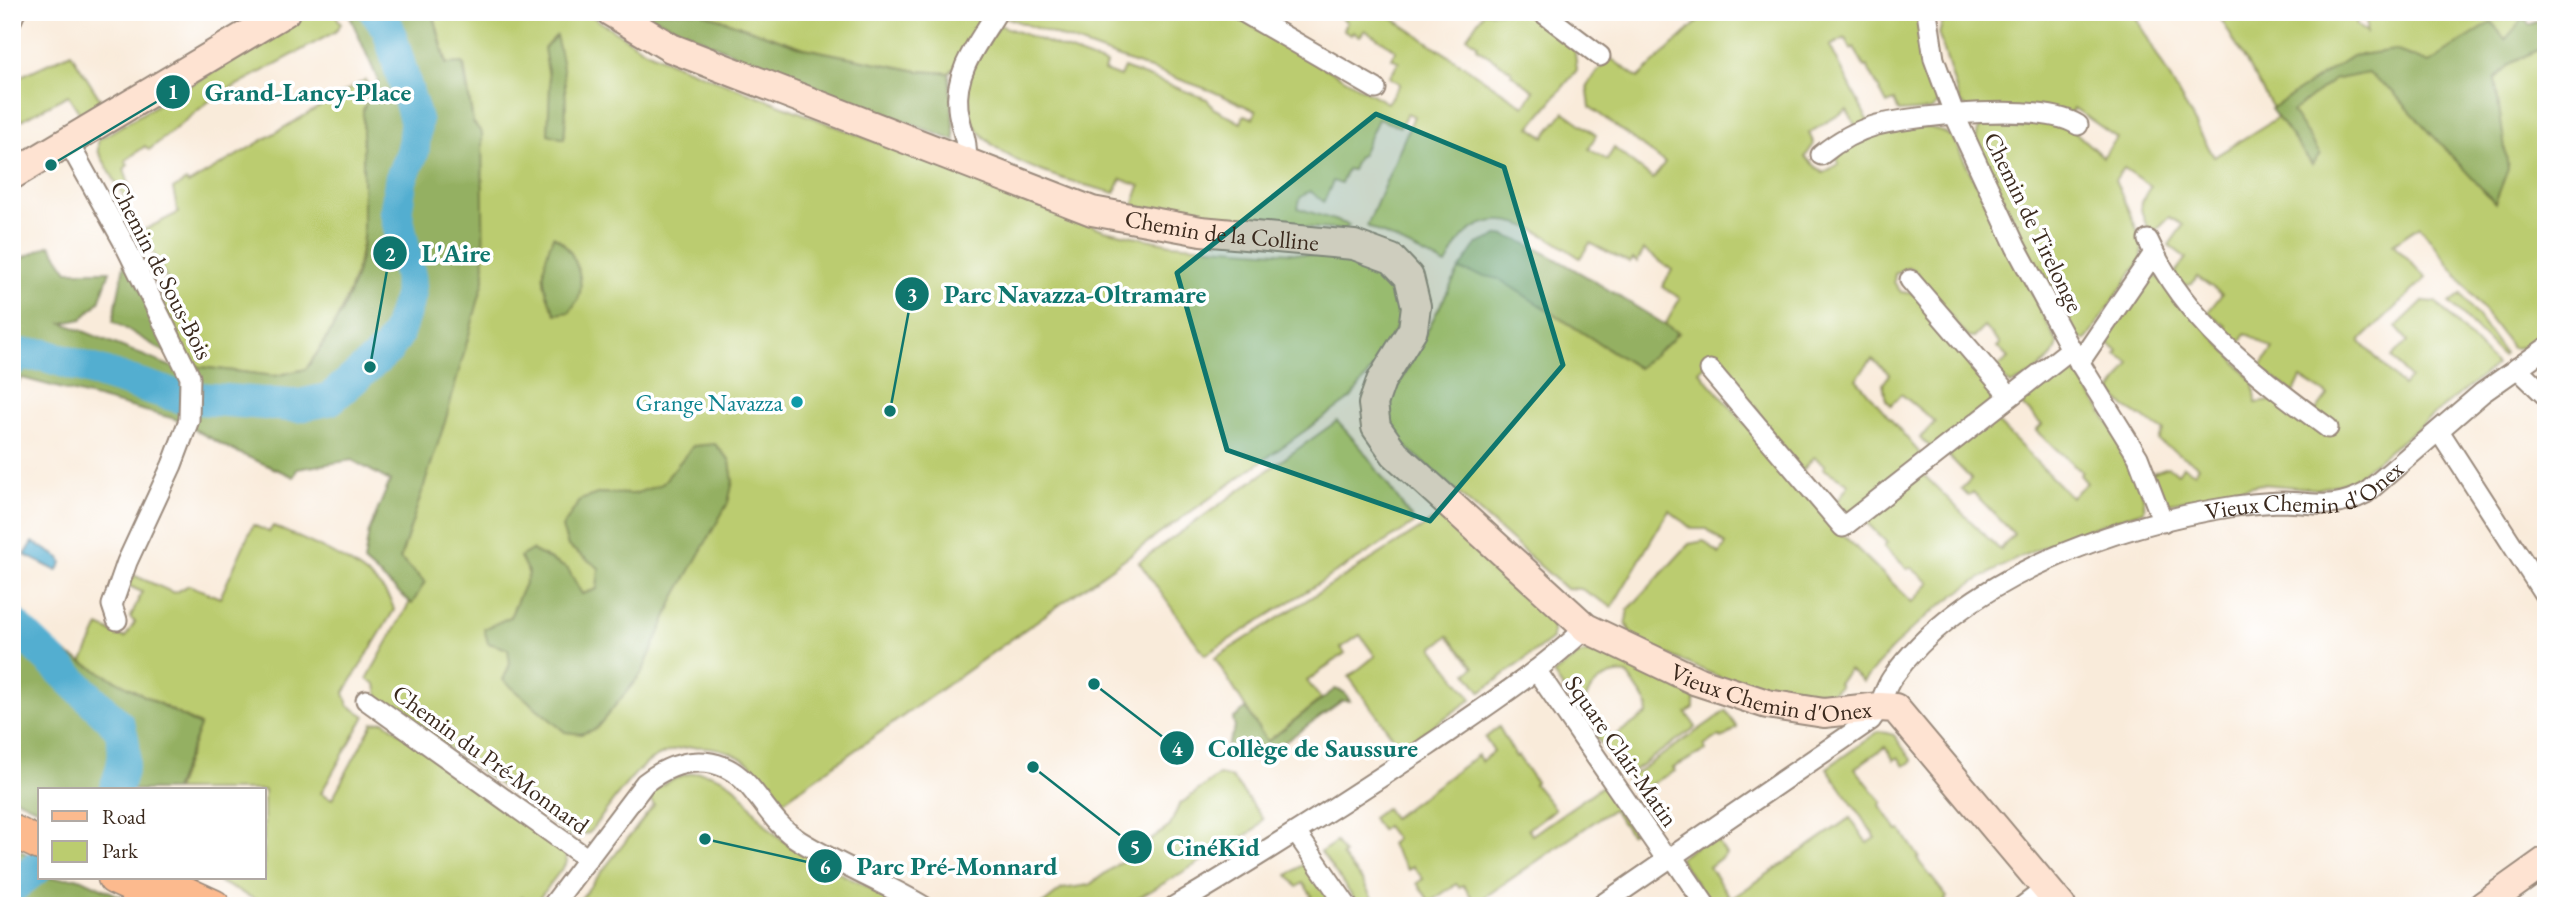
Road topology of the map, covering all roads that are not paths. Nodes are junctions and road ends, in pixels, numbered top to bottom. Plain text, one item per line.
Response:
1 (15, 12) edge
2 (285, 12) edge
3 (611, 12) edge
4 (997, 12) edge
5 (1243, 12) edge
6 (1542, 12) edge
7 (1927, 12) edge
8 (12, 19) edge
9 (1600, 55) dead end
10 (1376, 89) dead end
11 (1955, 116) junction
12 (2078, 125) dead end
13 (68, 142) junction
14 (1821, 155) dead end
15 (966, 162) junction
16 (15, 166) edge
17 (1910, 280) dead end
18 (2546, 348) edge
19 (2075, 356) junction
20 (2516, 368) junction
21 (1710, 370) dead end
22 (2010, 396) junction
23 (2546, 396) edge
24 (2328, 428) dead end
25 (2439, 431) junction
26 (2163, 522) junction
27 (2546, 597) edge
28 (117, 620) dead end
29 (1586, 628) junction
30 (1536, 670) junction
31 (366, 699) dead end
32 (1880, 706) junction
33 (12, 813) edge
34 (38, 824) edge
35 (12, 831) edge
36 (1297, 834) junction
37 (38, 843) edge
38 (1670, 858) junction
39 (588, 859) junction
40 (2546, 861) edge
41 (118, 880) edge
42 (157, 880) edge
43 (2054, 897) edge
44 (2493, 902) edge
45 (174, 906) edge
46 (214, 906) edge
47 (552, 906) edge
48 (923, 906) edge
49 (1175, 906) edge
50 (1347, 906) edge
51 (1600, 906) edge
52 (1706, 906) edge
53 (2023, 906) edge

1 - 8 street
2 - 13 street
3 - 15 street, Chemin de la Colline
4 - 15 street
5 - 10 street
6 - 9 street
7 - 11 street, Chemin de Tirelonge
11 - 12 street, Chemin de Tirelonge
11 - 14 street, Chemin de Tirelonge
11 - 19 street, Chemin de Tirelonge
13 - 16 street
13 - 28 street, Chemin de Sous-Bois
15 - 29 street, Chemin de la Colline
17 - 22 street
18 - 20 street, Vieux Chemin d'Onex
19 - 22 street, Chemin de Tirelonge
19 - 24 street, Chemin de Tirelonge
19 - 26 street, Chemin de Tirelonge
20 - 23 street
20 - 25 street, Vieux Chemin d'Onex
21 - 22 street, Chemin de Tirelonge
25 - 26 street, Vieux Chemin d'Onex
25 - 27 street
26 - 32 street, Vieux Chemin d'Onex
29 - 30 street
29 - 32 street, Vieux Chemin d'Onex
30 - 36 street
30 - 38 street, Square Clair-Matin
31 - 39 street, Chemin du Pré-Monnard
32 - 38 street, Square Clair-Matin
32 - 43 street
33 - 34 main road
35 - 37 main road
36 - 49 street
36 - 50 street
38 - 51 street, Square Clair-Matin
38 - 52 street, Square Clair-Matin
39 - 47 street, Chemin du Pré-Monnard
39 - 48 street, Chemin du Pré-Monnard
40 - 44 street
41 - 45 main road
42 - 46 main road
43 - 53 street

